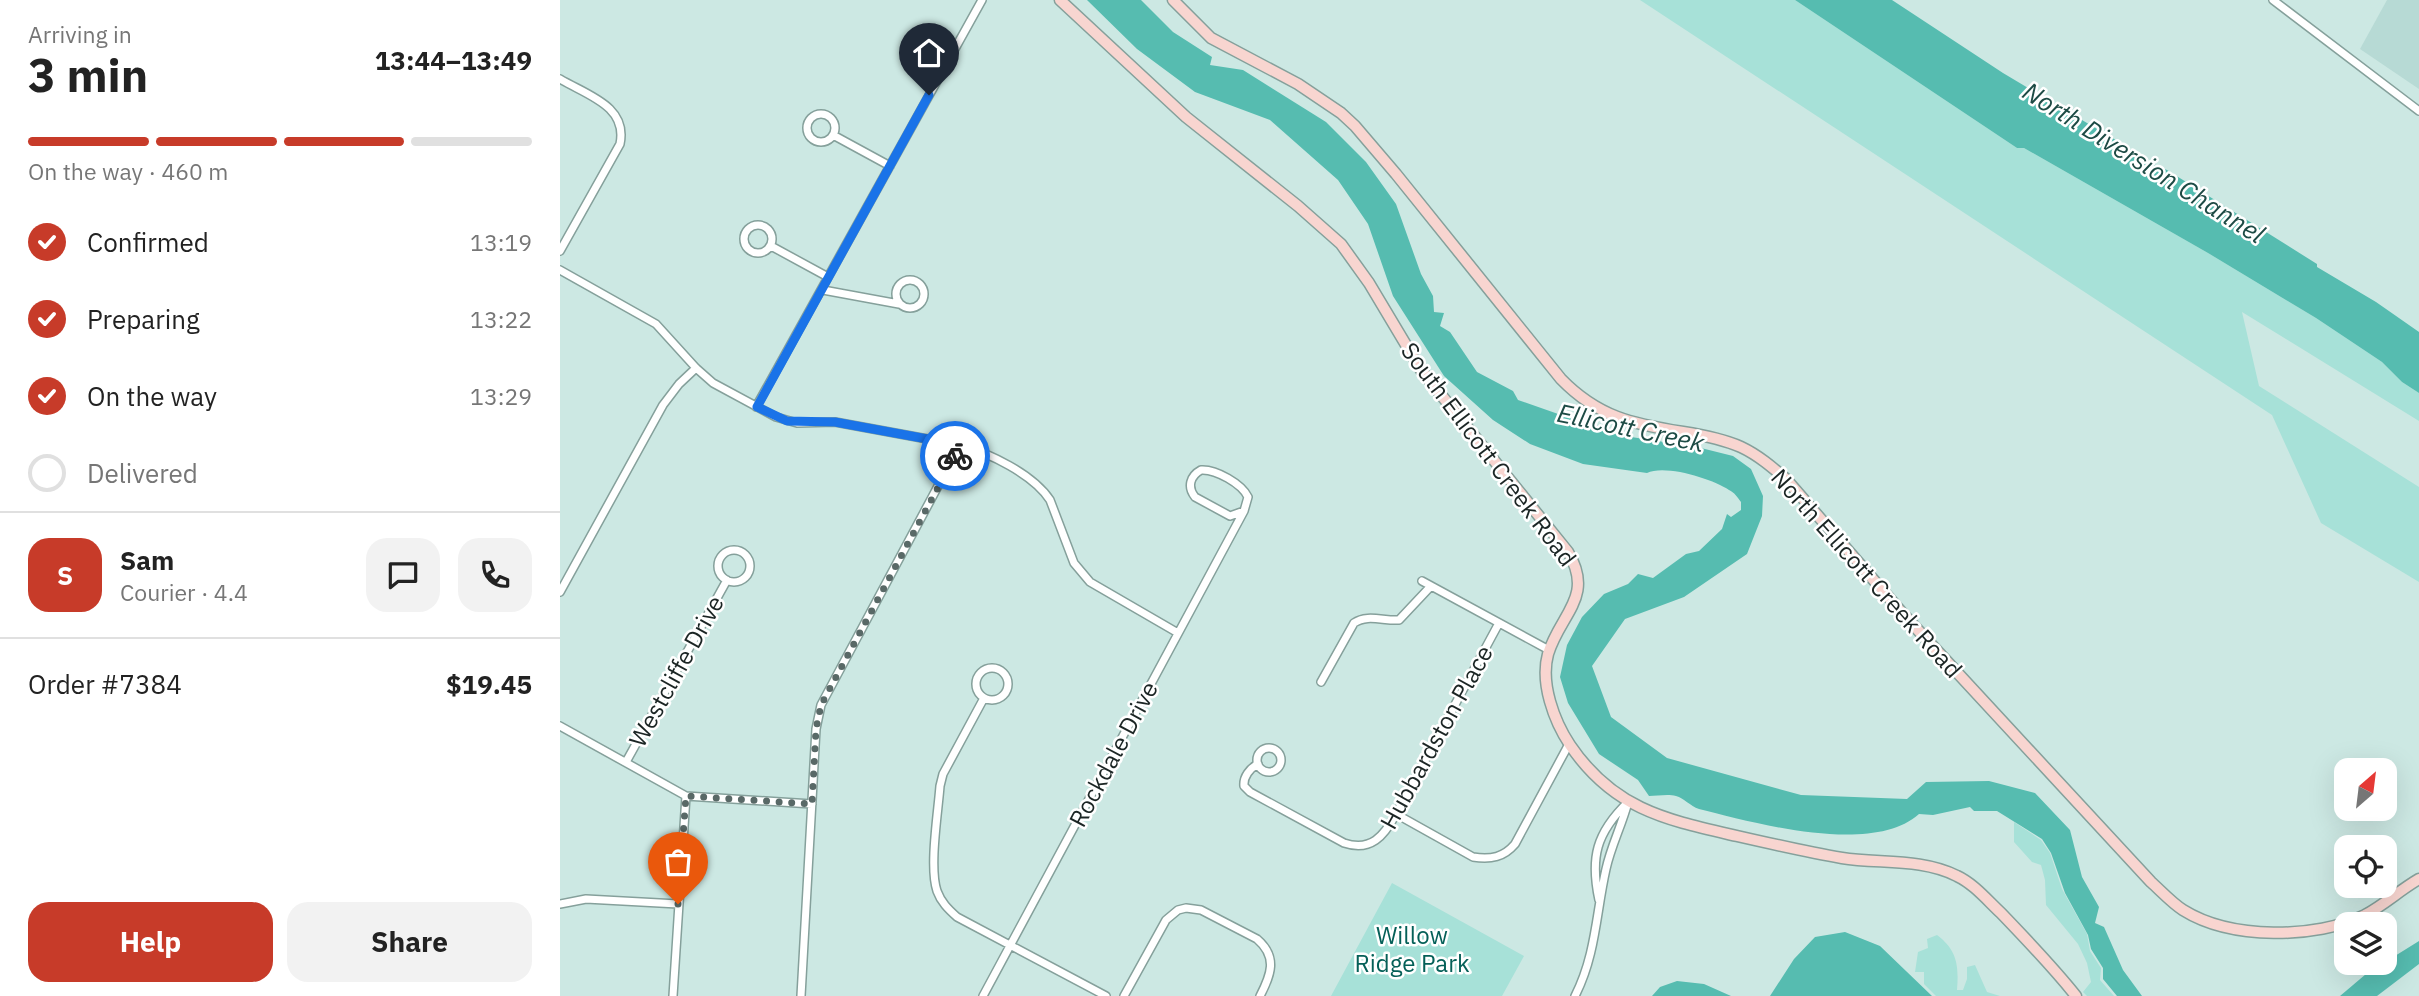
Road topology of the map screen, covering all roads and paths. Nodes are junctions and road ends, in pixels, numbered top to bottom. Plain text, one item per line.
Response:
1 (982, 0) edge
2 (1060, 0) edge
3 (1173, 0) edge
4 (2273, 0) edge
5 (560, 79) edge
6 (2419, 111) edge
7 (833, 135) dead end
8 (890, 166) junction
9 (771, 246) dead end
10 (560, 251) edge
11 (560, 270) edge
12 (828, 277) junction
13 (822, 290) junction
14 (900, 304) dead end
15 (696, 368) junction
16 (757, 407) junction
17 (960, 445) junction
18 (1244, 511) junction
19 (727, 580) junction
20 (1422, 581) dead end
21 (1431, 586) junction
22 (560, 592) edge
23 (1499, 623) junction
24 (1178, 633) junction
25 (1549, 650) junction
26 (1321, 681) dead end
27 (985, 698) junction
28 (560, 726) edge
29 (1569, 744) junction
30 (626, 762) junction
31 (1258, 764) dead end
32 (686, 796) junction
33 (1628, 802) junction
34 (812, 804) junction
35 (1396, 814) junction
36 (2419, 879) edge
37 (1599, 900) junction
38 (560, 904) edge
39 (678, 904) junction
40 (1011, 946) junction
41 (673, 996) edge
42 (802, 996) edge
43 (983, 996) edge
44 (1106, 996) edge
45 (1124, 996) edge
46 (1260, 996) edge
47 (1575, 996) edge
48 (2076, 996) edge

1 - 8 street
2 - 25 street, South Ellicott Creek Road
3 - 36 street, North Ellicott Creek Road
4 - 6 street
5 - 10 street
7 - 8 street
8 - 12 street
9 - 12 street
11 - 15 street
12 - 13 street
13 - 14 street
13 - 16 street
15 - 16 street
15 - 22 street
16 - 17 street
17 - 24 street
17 - 34 street
18 - 18 street
18 - 24 street, Rockdale Drive
19 - 19 street, Westcliffe Drive
19 - 30 street, Westcliffe Drive
20 - 21 street
21 - 23 street
21 - 26 street
23 - 25 street
23 - 35 street, Hubbardston Place
24 - 40 street, Rockdale Drive
25 - 29 street, South Ellicott Creek Road
27 - 27 street
27 - 40 street
28 - 30 street
29 - 33 street, South Ellicott Creek Road
29 - 35 street
30 - 32 street
31 - 35 street, Hubbardston Place
32 - 34 street
32 - 39 street
33 - 37 street
33 - 37 street
33 - 48 street, South Ellicott Creek Road
34 - 42 street
37 - 47 street
38 - 39 street
39 - 41 street
40 - 43 street, Rockdale Drive
40 - 44 street
45 - 46 street

